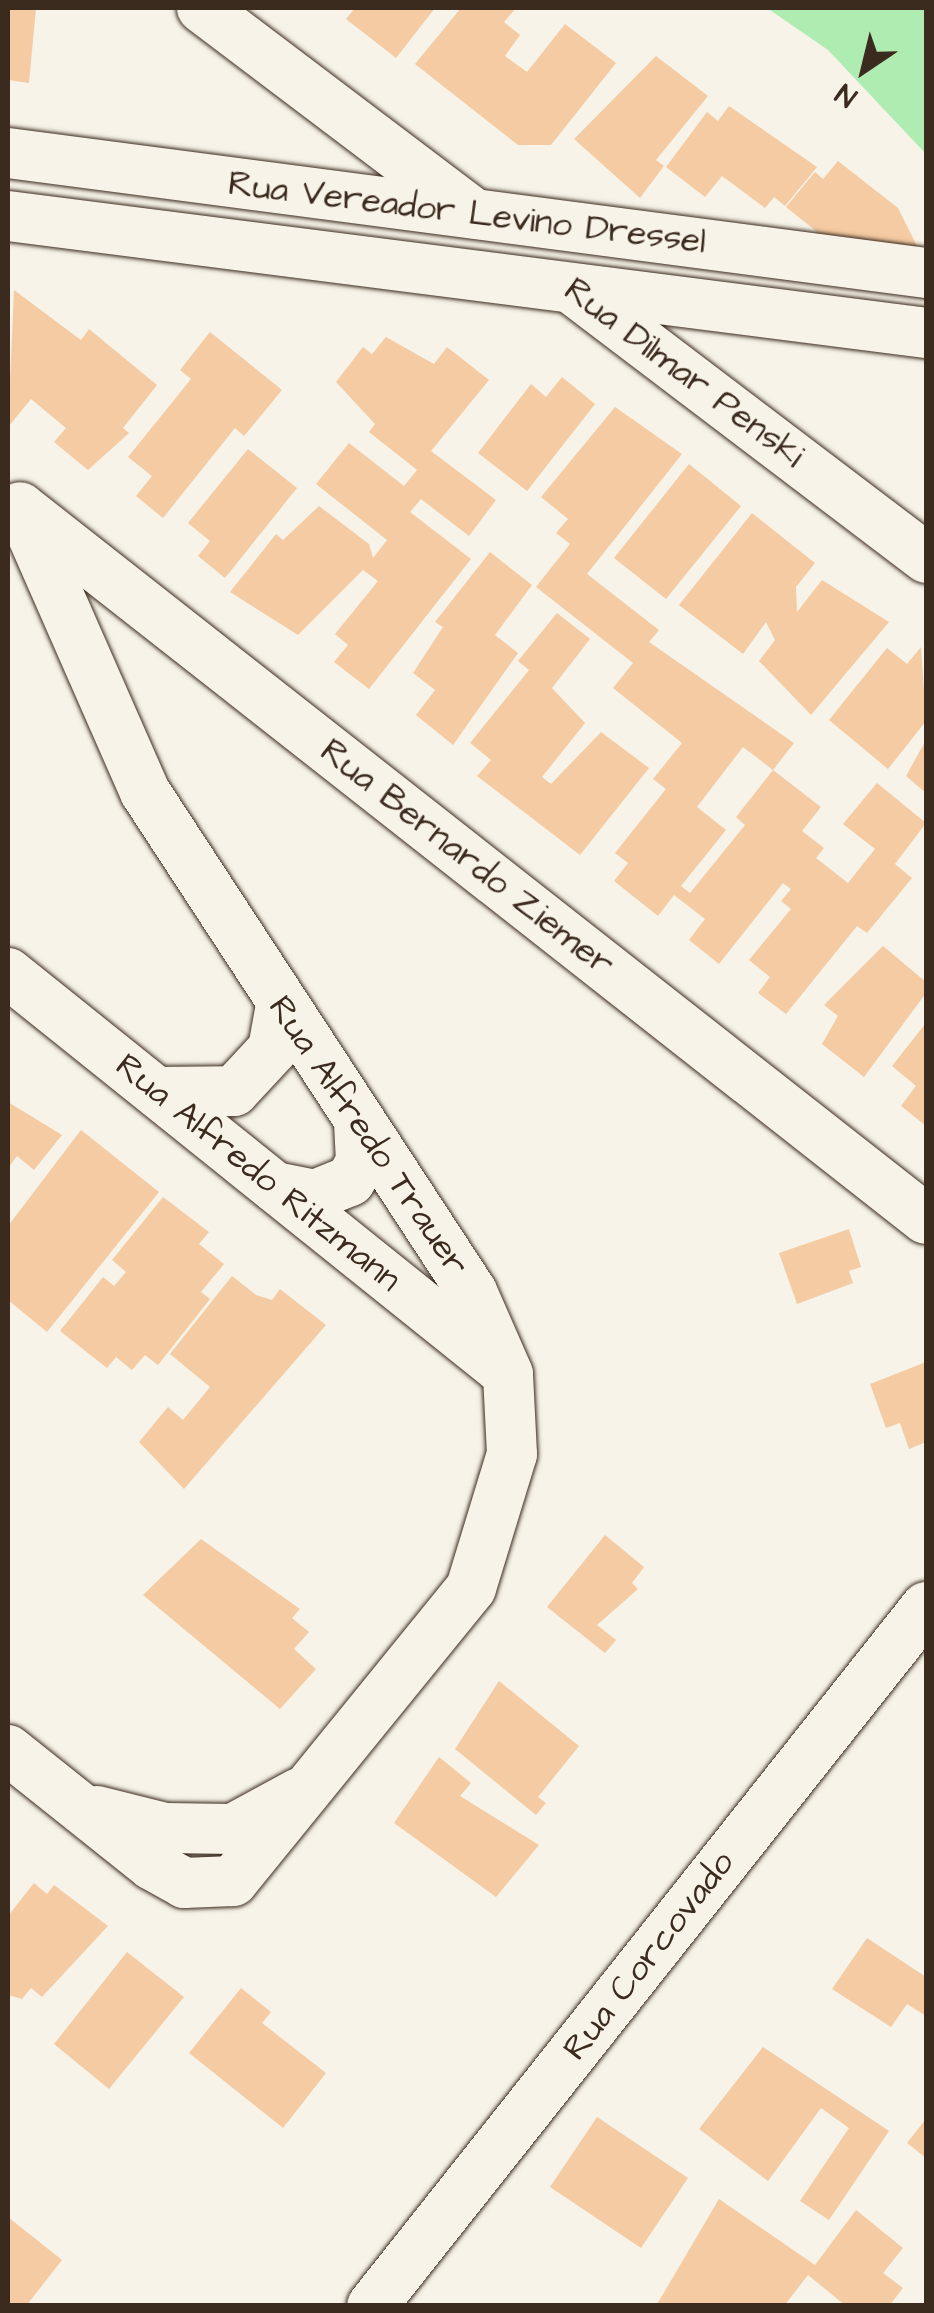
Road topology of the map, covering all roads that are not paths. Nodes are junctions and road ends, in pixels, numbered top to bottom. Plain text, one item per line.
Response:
1 (202, 8) edge
2 (8, 153) edge
3 (474, 214) junction
4 (8, 216) edge
5 (926, 273) edge
6 (571, 288) junction
7 (926, 333) edge
8 (14, 502) edge
9 (926, 558) edge
10 (8, 972) edge
11 (281, 1004) junction
12 (157, 1092) junction
13 (360, 1122) junction
14 (275, 1187) junction
15 (926, 1219) edge
16 (508, 1374) junction
17 (926, 1607) edge
18 (8, 1750) edge
19 (331, 1761) junction
20 (62, 1792) junction
21 (233, 1829) junction
22 (212, 1886) junction
23 (372, 2306) edge

1 - 3 street, Rua Dilmar Penski
2 - 3 street, Rua Vereador Levino Dressel
3 - 5 street, Rua Vereador Levino Dressel
3 - 6 street, Rua Dilmar Penski
4 - 6 street, Rua Vereador Levino Dressel
6 - 7 street, Rua Vereador Levino Dressel
6 - 9 street, Rua Dilmar Penski
8 - 11 street, Rua Alfredo Trauer
8 - 15 street, Rua Bernardo Ziemer
10 - 12 street, Rua Alfredo Ritzmann
11 - 12 street
11 - 13 street, Rua Alfredo Trauer
12 - 14 street, Rua Alfredo Ritzmann
13 - 14 street
13 - 16 street, Rua Alfredo Trauer
14 - 16 street, Rua Alfredo Ritzmann
16 - 19 street, Rua Alfredo Trauer
17 - 23 street, Rua Corcovado
18 - 20 street, Rua Alfredo Trauer
19 - 21 street, Rua Alfredo Trauer
19 - 22 street, Rua Alfredo Trauer
20 - 21 street, Rua Alfredo Trauer
20 - 22 street, Rua Alfredo Trauer
21 - 22 street

